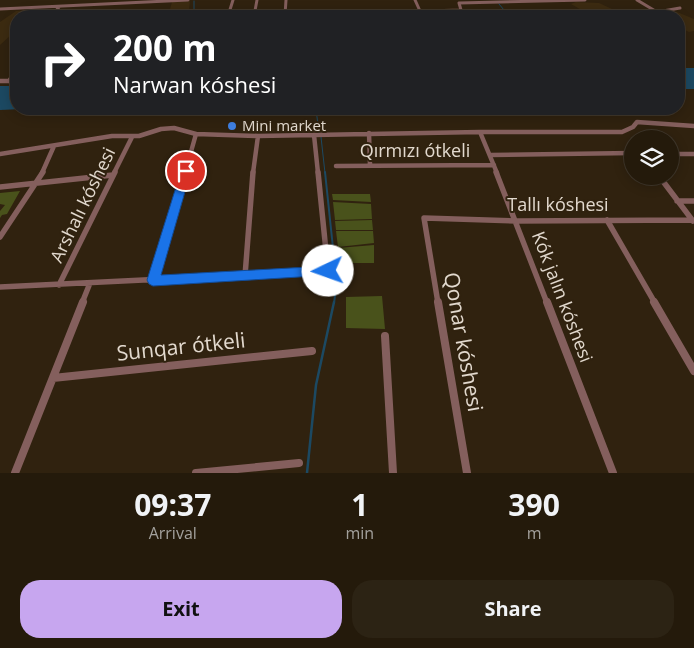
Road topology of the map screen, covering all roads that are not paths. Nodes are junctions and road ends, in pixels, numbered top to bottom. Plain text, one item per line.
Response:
1 (172, 0) edge
2 (188, 0) edge
3 (585, 0) edge
4 (637, 0) edge
5 (493, 1) edge
6 (59, 6) junction
7 (680, 8) dead end
8 (0, 9) edge
9 (56, 10) edge
10 (461, 10) edge
11 (654, 10) edge
12 (668, 10) edge
13 (0, 81) edge
14 (9, 81) edge
15 (694, 126) edge
16 (480, 132) junction
17 (369, 133) junction
18 (196, 134) junction
19 (314, 135) junction
20 (258, 136) junction
21 (132, 137) junction
22 (54, 146) junction
23 (624, 153) edge
24 (0, 154) edge
25 (679, 154) edge
26 (694, 154) edge
27 (490, 155) junction
28 (370, 165) junction
29 (494, 165) junction
30 (336, 166) dead end
31 (112, 175) junction
32 (37, 183) junction
33 (665, 185) edge
34 (0, 188) edge
35 (677, 201) junction
36 (694, 201) edge
37 (424, 218) joint
38 (516, 220) junction
39 (606, 220) junction
40 (693, 222) edge
41 (0, 237) edge
42 (245, 276) junction
43 (153, 280) junction
44 (90, 283) junction
45 (59, 285) junction
46 (0, 288) edge
47 (385, 336) dead end
48 (312, 351) dead end
49 (694, 371) edge
50 (53, 378) junction
51 (299, 463) dead end
52 (15, 473) edge
53 (196, 473) edge
54 (393, 473) edge
55 (467, 473) edge
56 (613, 473) edge

1 - 2 street
1 - 6 street
3 - 5 street
4 - 11 street
5 - 10 street
6 - 8 street
6 - 9 street
7 - 12 street
13 - 14 street
15 - 16 street
16 - 17 street
16 - 27 street, Kók jalın kóshesi
17 - 19 street
17 - 28 street
18 - 20 street
18 - 21 street
18 - 43 street
19 - 20 street
19 - 42 street
20 - 42 street
21 - 22 street
21 - 31 street, Arshalı kóshesi
22 - 24 street
22 - 32 street
23 - 27 street
25 - 26 street
27 - 29 street, Kók jalın kóshesi
28 - 29 street, Qırmızı ótkeli
28 - 30 street, Qırmızı ótkeli
29 - 38 street, Kók jalın kóshesi
31 - 32 street
31 - 45 street, Arshalı kóshesi
32 - 34 street
32 - 41 street
33 - 35 street
35 - 36 street
35 - 40 street
37 - 38 street, Tallı kóshesi
37 - 55 street, Qonar kóshesi
38 - 39 street, Tallı kóshesi
38 - 56 street, Kók jalın kóshesi
39 - 40 street, Tallı kóshesi
39 - 49 street
42 - 43 street
43 - 44 street
44 - 45 street
44 - 50 street
45 - 46 street
47 - 54 street
48 - 50 street, Sunqar ótkeli
50 - 52 street
51 - 53 street

